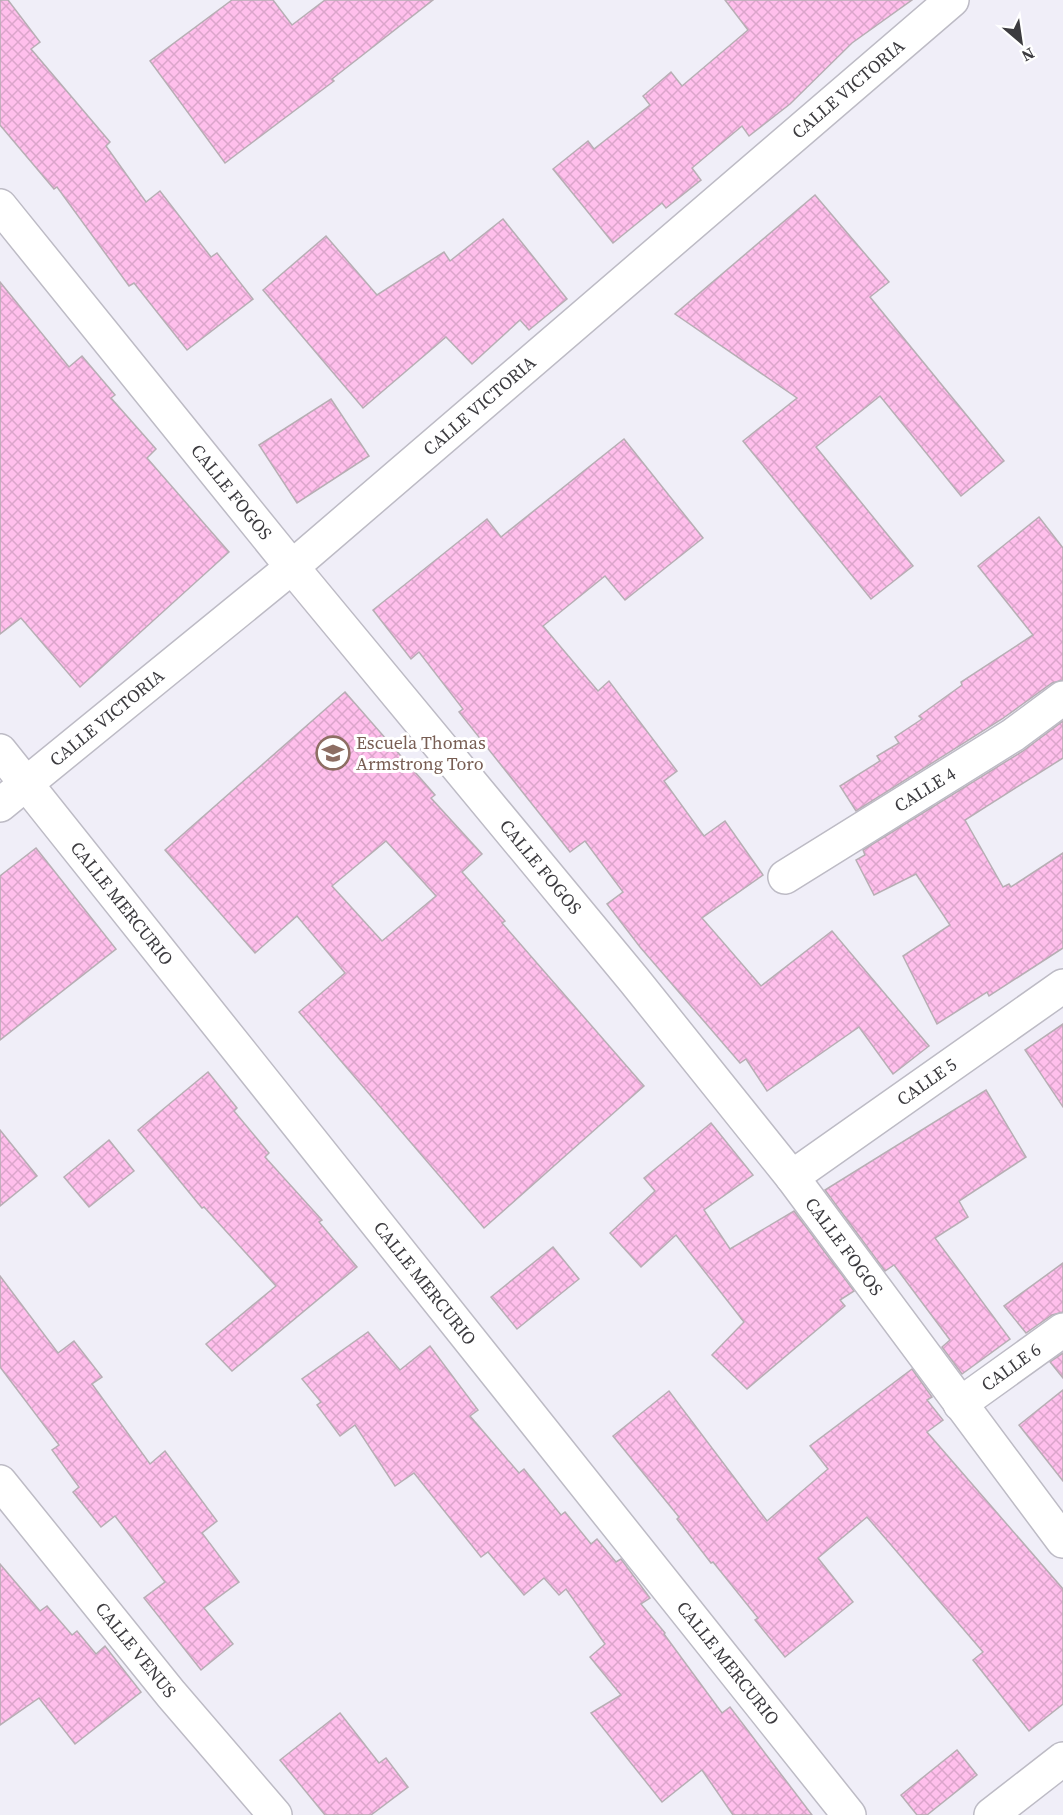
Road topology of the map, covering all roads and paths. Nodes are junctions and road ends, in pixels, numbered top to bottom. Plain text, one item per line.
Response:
1 (952, 0) edge
2 (0, 206) edge
3 (292, 567) junction
4 (1063, 698) edge
5 (0, 752) edge
6 (25, 783) junction
7 (0, 804) edge
8 (785, 877) dead end
9 (1063, 986) edge
10 (792, 1177) junction
11 (1063, 1330) edge
12 (960, 1404) junction
13 (0, 1482) edge
14 (1063, 1541) edge
15 (1063, 1759) edge
16 (275, 1815) edge
17 (849, 1815) edge
18 (991, 1815) edge

1 - 3 street, CALLE VICTORIA
2 - 3 street, CALLE FOGOS
3 - 6 street, CALLE VICTORIA
3 - 10 street, CALLE FOGOS
4 - 8 street, CALLE 4
5 - 6 street, CALLE MERCURIO
6 - 7 street, CALLE VICTORIA
6 - 17 street, CALLE MERCURIO
9 - 10 street, CALLE 5
10 - 12 street, CALLE FOGOS
11 - 12 street, CALLE 6
12 - 14 street, CALLE FOGOS
13 - 16 street, CALLE VENUS
15 - 18 street

